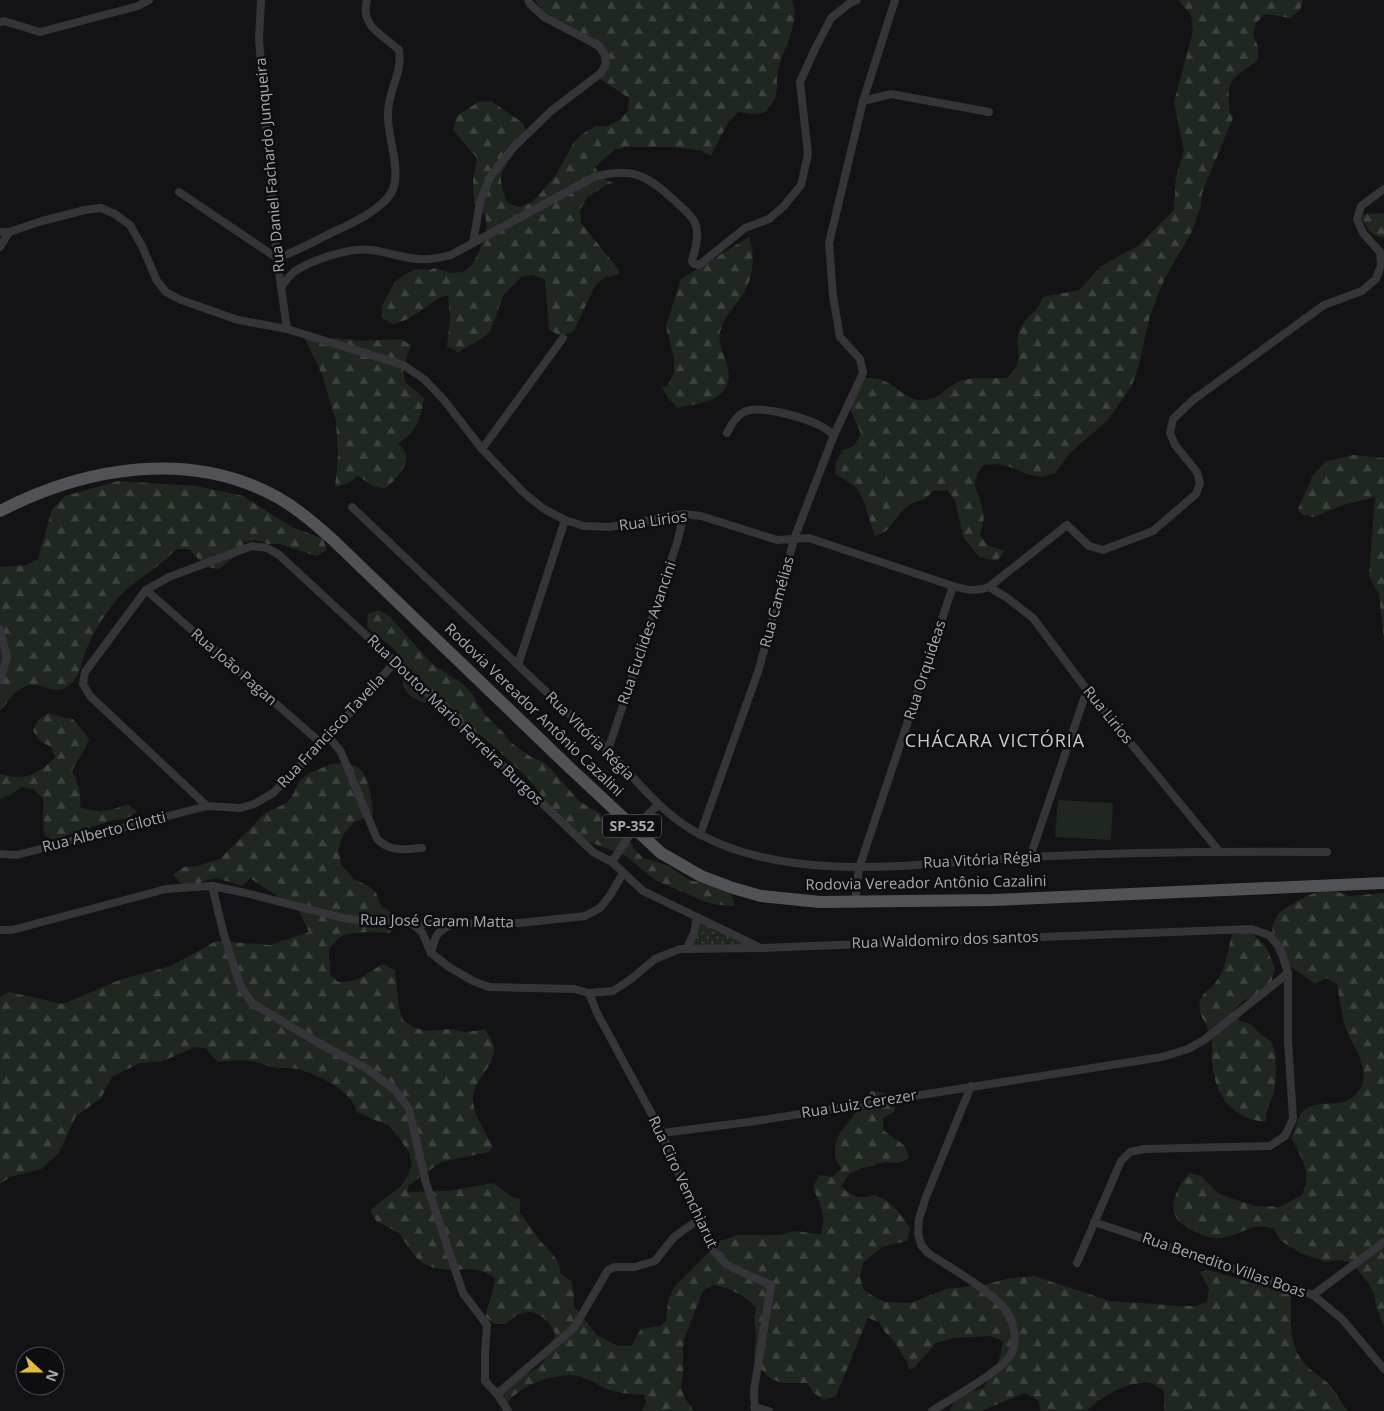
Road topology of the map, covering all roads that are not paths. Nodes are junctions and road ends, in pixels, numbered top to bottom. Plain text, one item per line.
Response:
1 (149, 0) edge
2 (261, 0) edge
3 (367, 0) edge
4 (528, 0) edge
5 (857, 0) edge
6 (895, 0) edge
7 (0, 22) edge
8 (863, 100) junction
9 (989, 112) dead end
10 (1384, 189) edge
11 (179, 192) dead end
12 (0, 232) edge
13 (9, 232) junction
14 (473, 244) junction
15 (0, 247) edge
16 (277, 258) junction
17 (281, 287) junction
18 (287, 329) junction
19 (563, 338) dead end
20 (726, 432) dead end
21 (834, 435) junction
22 (482, 449) junction
23 (352, 507) dead end
24 (0, 511) edge
25 (684, 514) junction
26 (566, 520) junction
27 (794, 539) junction
28 (953, 586) junction
29 (989, 588) junction
30 (146, 590) junction
31 (0, 630) edge
32 (395, 662) junction
33 (518, 665) junction
34 (0, 680) edge
35 (1087, 690) junction
36 (329, 737) junction
37 (322, 744) junction
38 (608, 750) junction
39 (207, 806) junction
40 (658, 806) junction
41 (634, 828) junction
42 (700, 835) junction
43 (422, 848) dead end
44 (1219, 851) junction
45 (1327, 852) dead end
46 (0, 854) edge
47 (1030, 857) junction
48 (612, 862) junction
49 (859, 868) junction
50 (623, 873) junction
51 (1384, 883) edge
52 (212, 886) junction
53 (855, 902) junction
54 (697, 917) junction
55 (412, 924) junction
56 (454, 924) junction
57 (0, 930) edge
58 (687, 948) junction
59 (761, 948) junction
60 (431, 953) junction
61 (1288, 973) junction
62 (589, 992) junction
63 (970, 1086) junction
64 (662, 1133) junction
65 (698, 1220) junction
66 (1094, 1222) junction
67 (1384, 1242) edge
68 (1077, 1263) dead end
69 (1313, 1295) junction
70 (1384, 1369) edge
71 (497, 1394) junction
72 (754, 1409) edge
73 (508, 1411) edge
74 (769, 1411) edge
75 (932, 1411) edge

1 - 7 street
2 - 16 street, Rua Daniel Fachardo Junqueira
3 - 16 street
4 - 14 street
5 - 14 street
6 - 8 street
8 - 9 street
8 - 21 street, Rua Camélias
10 - 29 street
11 - 16 street
12 - 13 street, Rua Lirios
13 - 15 street
13 - 18 street, Rua Lirios
14 - 17 street
16 - 17 street, Rua Daniel Fachardo Junqueira
17 - 18 street, Rua Daniel Fachardo Junqueira
18 - 22 street, Rua Lirios
19 - 22 street
20 - 21 street
21 - 27 street, Rua Camélias
22 - 26 street, Rua Lirios
23 - 33 street, Rua Vitória Régia
24 - 41 main road, Rodovia Vereador Antônio Cazalini / SP-352
25 - 26 street, Rua Lirios
25 - 27 street, Rua Lirios
25 - 38 street, Rua Euclides Avancini
26 - 33 street
27 - 28 street, Rua Lirios
27 - 42 street, Rua Camélias
28 - 29 street, Rua Lirios
28 - 49 street, Rua Orquideas
29 - 35 street, Rua Lirios
30 - 32 street, Rua Doutor Mario Ferreira Burgos
30 - 37 street, Rua João Pagan
30 - 39 street
31 - 34 street
32 - 36 street, Rua Francisco Tavella
32 - 48 street, Rua Doutor Mario Ferreira Burgos
33 - 38 street, Rua Vitória Régia
35 - 44 street, Rua Lirios
35 - 47 street
36 - 37 street, Rua Francisco Tavella
36 - 43 street
37 - 39 street, Rua Francisco Tavella
38 - 40 street, Rua Vitória Régia
39 - 46 street, Rua Alberto Cilotti
40 - 41 street
40 - 42 street, Rua Vitória Régia
41 - 48 street
41 - 53 main road, Rodovia Vereador Antônio Cazalini / SP-352
42 - 49 street, Rua Vitória Régia
44 - 45 street, Rua Vitória Régia
44 - 47 street, Rua Vitória Régia
47 - 49 street, Rua Vitória Régia
48 - 50 street, Rua Doutor Mario Ferreira Burgos
49 - 53 street, Rua Orquideas
50 - 54 street, Rua Doutor Mario Ferreira Burgos
50 - 56 street, Rua José Caram Matta
51 - 53 main road, Rodovia Vereador Antônio Cazalini / SP-352
52 - 55 street, Rua José Caram Matta
52 - 57 street, Rua José Caram Matta
52 - 71 street
54 - 58 street
54 - 59 street, Rua Doutor Mario Ferreira Burgos
55 - 56 street, Rua José Caram Matta
55 - 60 street
56 - 60 street
58 - 59 street, Rua Waldomiro dos santos
58 - 62 street, Rua Waldomiro dos santos
59 - 61 street, Rua Waldomiro dos santos
60 - 62 street, Rua Waldomiro dos santos
61 - 63 street, Rua Luiz Cerezer
61 - 66 street, Rua Waldomiro dos santos
62 - 64 street, Rua Ciro Vemchiarut
63 - 64 street, Rua Luiz Cerezer
63 - 75 street
64 - 65 street, Rua Ciro Vemchiarut
65 - 71 street
65 - 72 street, Rua Ciro Vemchiarut
66 - 68 street, Rua Waldomiro dos santos
66 - 69 street, Rua Benedito Villas Boas
67 - 69 street
69 - 70 street, Rua Benedito Villas Boas
71 - 73 street
72 - 74 street

